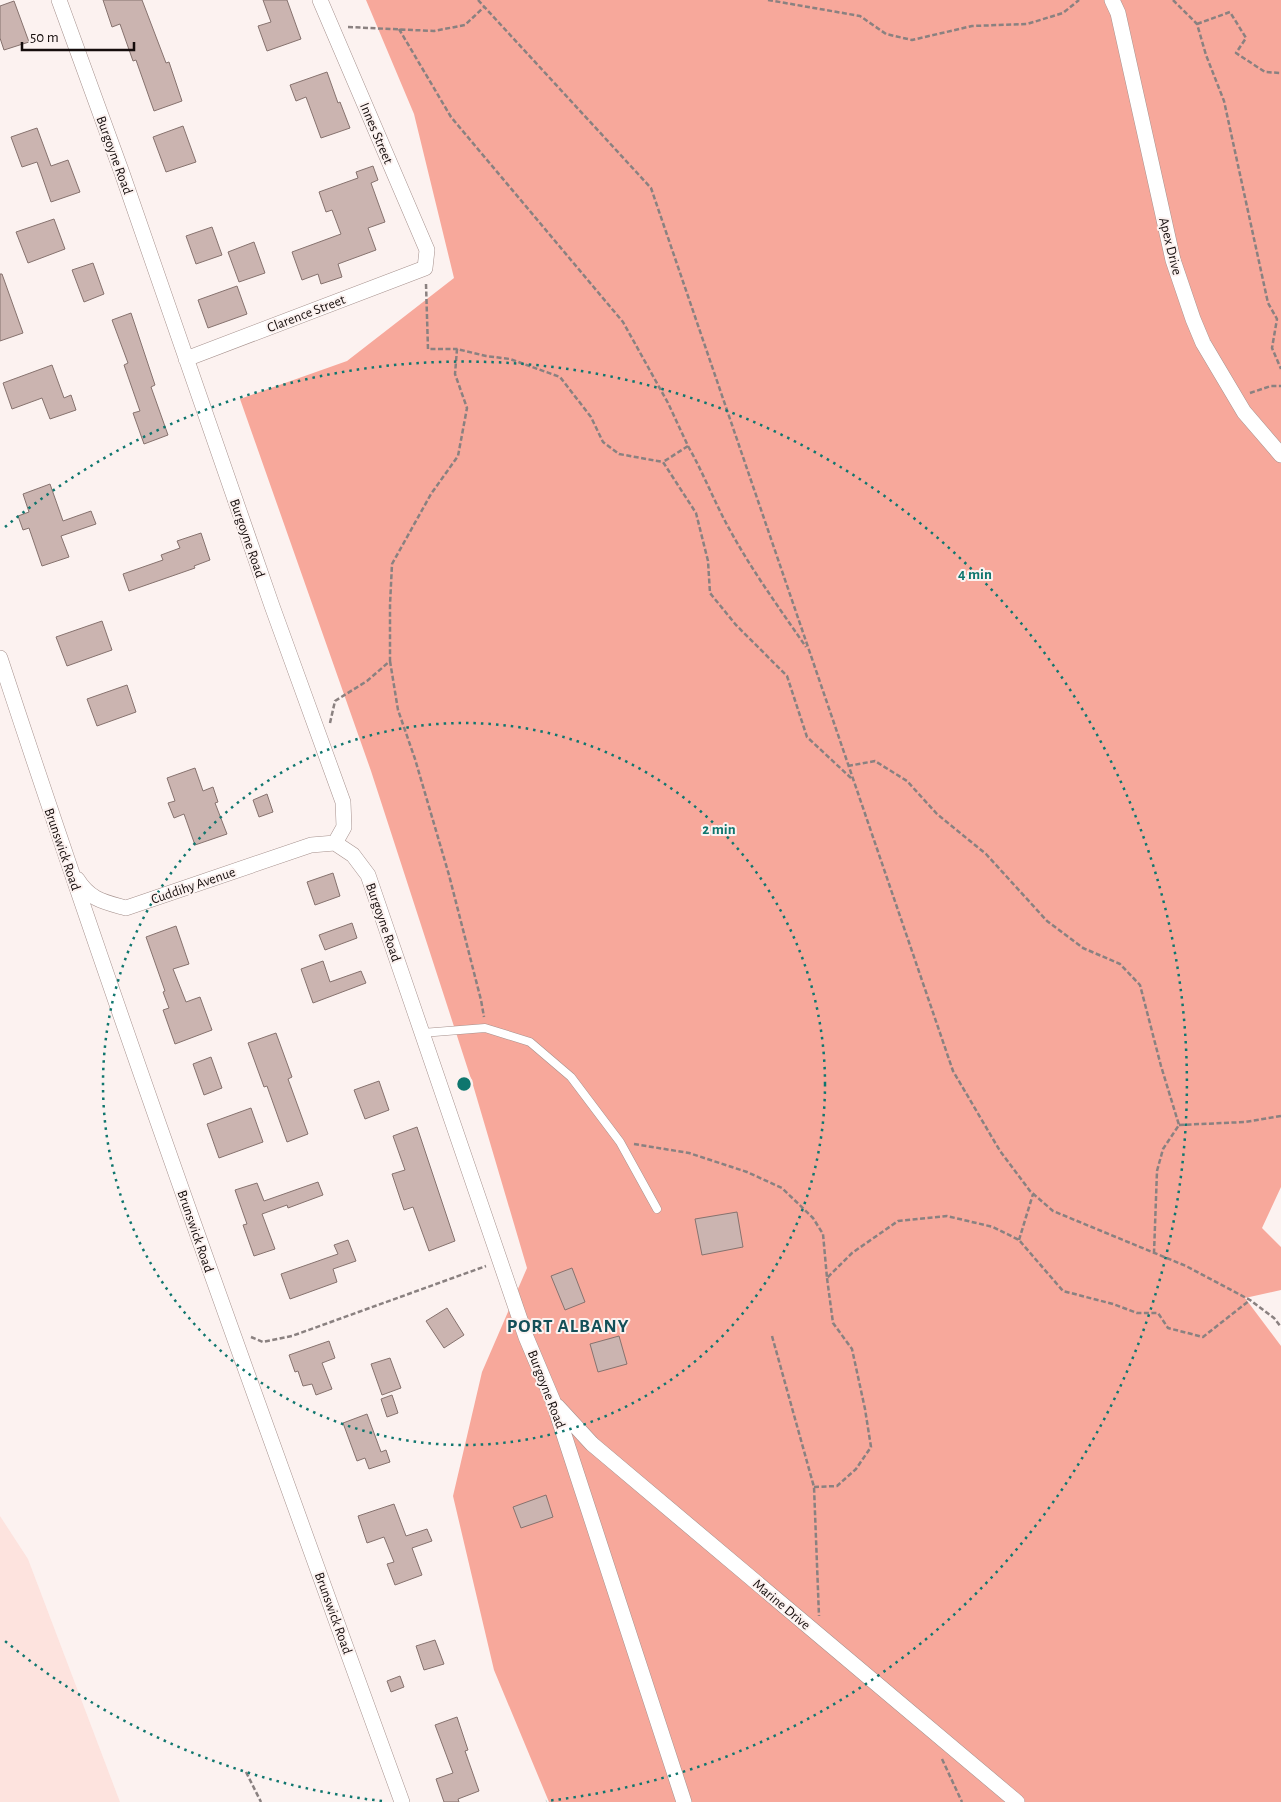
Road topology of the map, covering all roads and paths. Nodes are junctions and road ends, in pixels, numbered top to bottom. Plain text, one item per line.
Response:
1 (59, 0) edge
2 (320, 0) edge
3 (478, 0) edge
4 (768, 0) edge
5 (1079, 0) edge
6 (1173, 0) edge
7 (1118, 4) edge
8 (484, 7) junction
9 (1198, 24) junction
10 (331, 26) junction
11 (399, 29) junction
12 (1281, 74) edge
13 (425, 268) junction
14 (457, 349) junction
15 (186, 359) junction
16 (1281, 369) edge
17 (1281, 386) edge
18 (1237, 399) junction
19 (688, 446) junction
20 (1281, 455) edge
21 (663, 462) junction
22 (808, 650) junction
23 (0, 658) edge
24 (390, 661) junction
25 (333, 731) dead end
26 (848, 766) junction
27 (852, 779) junction
28 (335, 844) junction
29 (68, 863) junction
30 (485, 1028) junction
31 (422, 1034) junction
32 (1281, 1116) edge
33 (1179, 1125) junction
34 (620, 1142) junction
35 (1033, 1194) junction
36 (657, 1209) dead end
37 (1019, 1240) junction
38 (1154, 1253) junction
39 (486, 1266) dead end
40 (827, 1278) junction
41 (1250, 1300) junction
42 (1281, 1327) edge
43 (772, 1336) dead end
44 (250, 1337) dead end
45 (553, 1401) junction
46 (814, 1487) junction
47 (818, 1635) junction
48 (939, 1751) dead end
49 (246, 1772) dead end
50 (261, 1802) edge
51 (402, 1802) edge
52 (684, 1802) edge
53 (962, 1802) edge
54 (1017, 1802) edge

1 - 15 street, Burgoyne Road
2 - 10 street, Innes Street
3 - 8 path
4 - 5 path
6 - 9 path
7 - 18 street, Apex Drive
8 - 11 path
8 - 22 path
9 - 12 path
9 - 16 path
10 - 11 path
10 - 13 street, Innes Street
11 - 19 path
13 - 14 path
13 - 15 street, Clarence Street
14 - 21 path
14 - 24 path
15 - 28 street, Burgoyne Road
17 - 18 path
18 - 20 street, Apex Drive
19 - 21 path
19 - 22 path
21 - 27 path
22 - 26 path
23 - 29 street, Brunswick Road
24 - 25 path
24 - 30 path
26 - 27 path
26 - 33 path
27 - 35 path
28 - 29 street, Cuddihy Avenue
28 - 31 street, Burgoyne Road
29 - 51 street, Brunswick Road
30 - 31 lane
30 - 34 lane
31 - 45 street, Burgoyne Road
32 - 33 path
33 - 38 path
34 - 36 lane
34 - 40 path
35 - 37 path
35 - 38 path
37 - 40 path
37 - 41 path
38 - 41 path
39 - 44 path
40 - 46 path
41 - 42 path
43 - 46 path
45 - 47 street, Marine Drive
45 - 52 street, Burgoyne Road
46 - 47 path
47 - 54 street, Marine Drive
48 - 53 path
49 - 50 path

